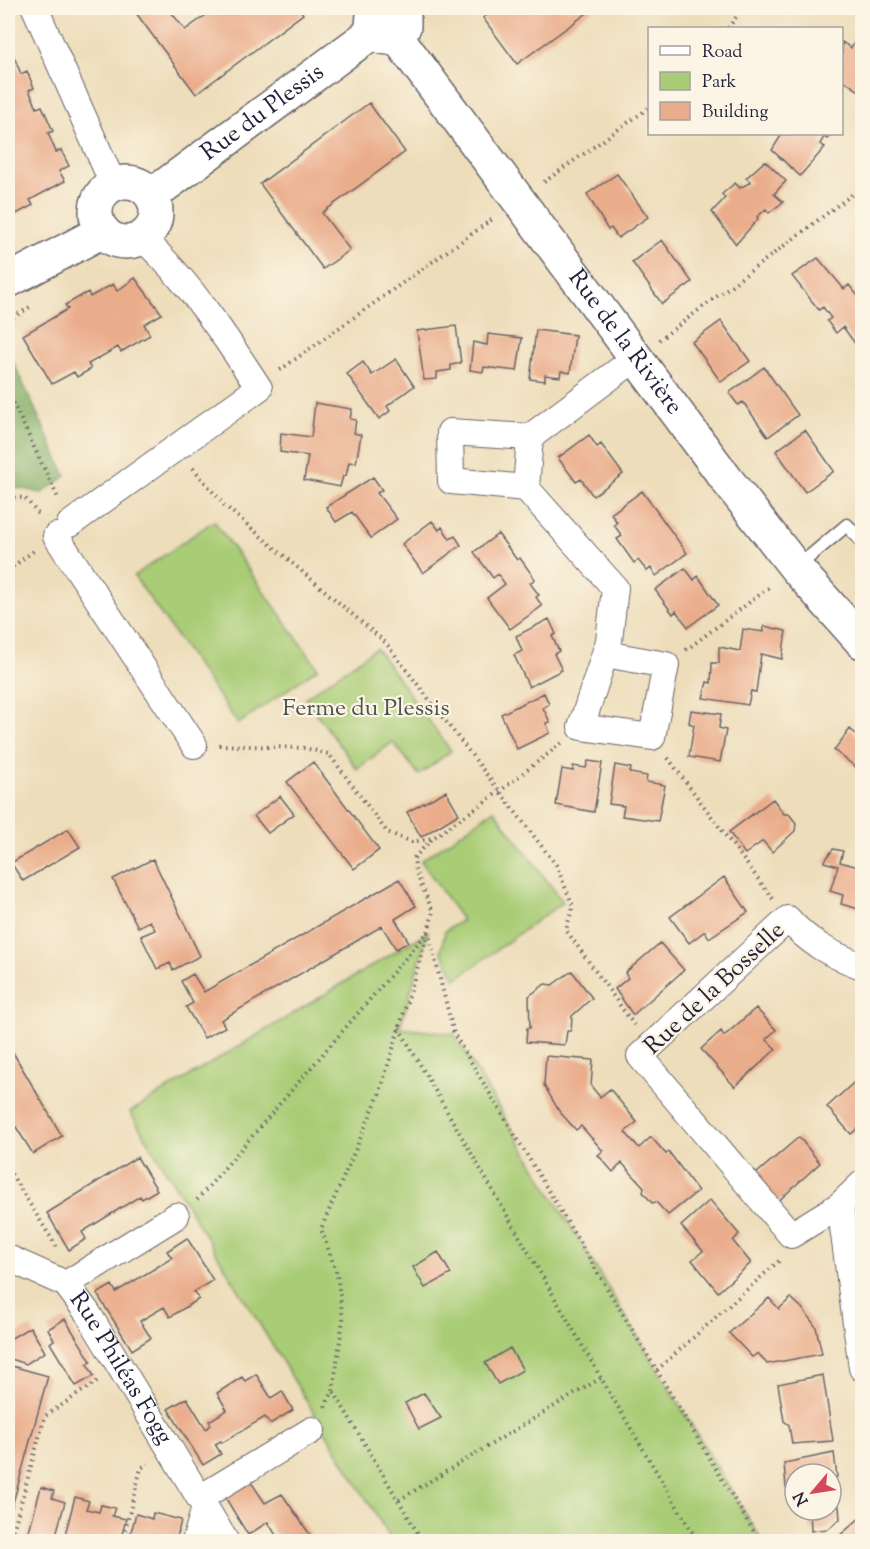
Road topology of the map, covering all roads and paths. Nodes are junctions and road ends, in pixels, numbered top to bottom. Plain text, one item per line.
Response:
1 (743, 8) edge
2 (38, 9) edge
3 (387, 15) edge
4 (729, 27) edge
5 (648, 108) edge
6 (113, 184) junction
7 (862, 187) edge
8 (152, 195) junction
9 (519, 200) junction
10 (103, 231) junction
11 (142, 238) junction
12 (8, 281) edge
13 (36, 304) dead end
14 (8, 321) edge
15 (637, 357) junction
16 (259, 388) junction
17 (8, 392) edge
18 (530, 437) junction
19 (177, 449) junction
20 (526, 488) junction
21 (8, 497) edge
22 (63, 530) junction
23 (862, 542) edge
24 (796, 568) junction
25 (862, 642) edge
26 (605, 654) junction
27 (666, 665) junction
28 (581, 727) junction
29 (652, 737) junction
30 (194, 745) joint
31 (500, 791) junction
32 (433, 838) junction
33 (788, 919) junction
34 (428, 932) junction
35 (862, 966) edge
36 (399, 1028) junction
37 (650, 1047) junction
38 (8, 1169) edge
39 (862, 1184) edge
40 (840, 1205) junction
41 (176, 1216) joint
42 (790, 1235) junction
43 (8, 1258) edge
44 (71, 1281) junction
45 (122, 1365) junction
46 (862, 1368) edge
47 (657, 1371) junction
48 (601, 1378) junction
49 (333, 1391) junction
50 (312, 1430) joint
51 (170, 1449) junction
52 (399, 1500) junction
53 (202, 1502) junction
54 (10, 1542) edge
55 (122, 1542) edge
56 (195, 1542) edge
57 (226, 1542) edge
58 (423, 1542) edge
59 (698, 1542) edge
60 (760, 1542) edge

1 - 4 path
2 - 6 street
3 - 8 street, Rue du Plessis
3 - 9 street, Rue de la Rivière
5 - 9 path
6 - 8 street
6 - 10 street
7 - 15 path
8 - 11 street
9 - 15 street, Rue de la Rivière
9 - 16 path
10 - 11 street
10 - 12 street
11 - 16 street
13 - 14 path
15 - 18 street
15 - 24 street, Rue de la Rivière
16 - 19 street
17 - 22 path
18 - 20 street
18 - 20 street
19 - 22 street
19 - 31 path
20 - 26 street
21 - 22 path
22 - 30 street
23 - 24 lane
24 - 25 street, Rue de la Rivière
24 - 27 path
26 - 27 street
26 - 28 street
27 - 29 street
28 - 29 street
28 - 31 path
29 - 33 path
30 - 32 path
31 - 32 path
31 - 37 path
32 - 34 path
33 - 35 street, Rue de la Bosselle
33 - 37 street, Rue de la Bosselle
34 - 36 path
34 - 41 path
34 - 47 path
36 - 48 path
36 - 49 path
37 - 42 street, Rue de la Bosselle
38 - 44 path
39 - 40 street
40 - 42 street
40 - 46 street
41 - 44 street
42 - 47 path
43 - 44 street, Rue Philéas Fogg
44 - 45 street, Rue Philéas Fogg
45 - 51 street, Rue Philéas Fogg
45 - 54 path
47 - 60 path
48 - 52 path
48 - 59 path
49 - 50 path
49 - 52 path
50 - 53 street
51 - 53 street, Rue Philéas Fogg
51 - 55 path
52 - 58 path
53 - 56 street
53 - 57 street, Rue Philéas Fogg

